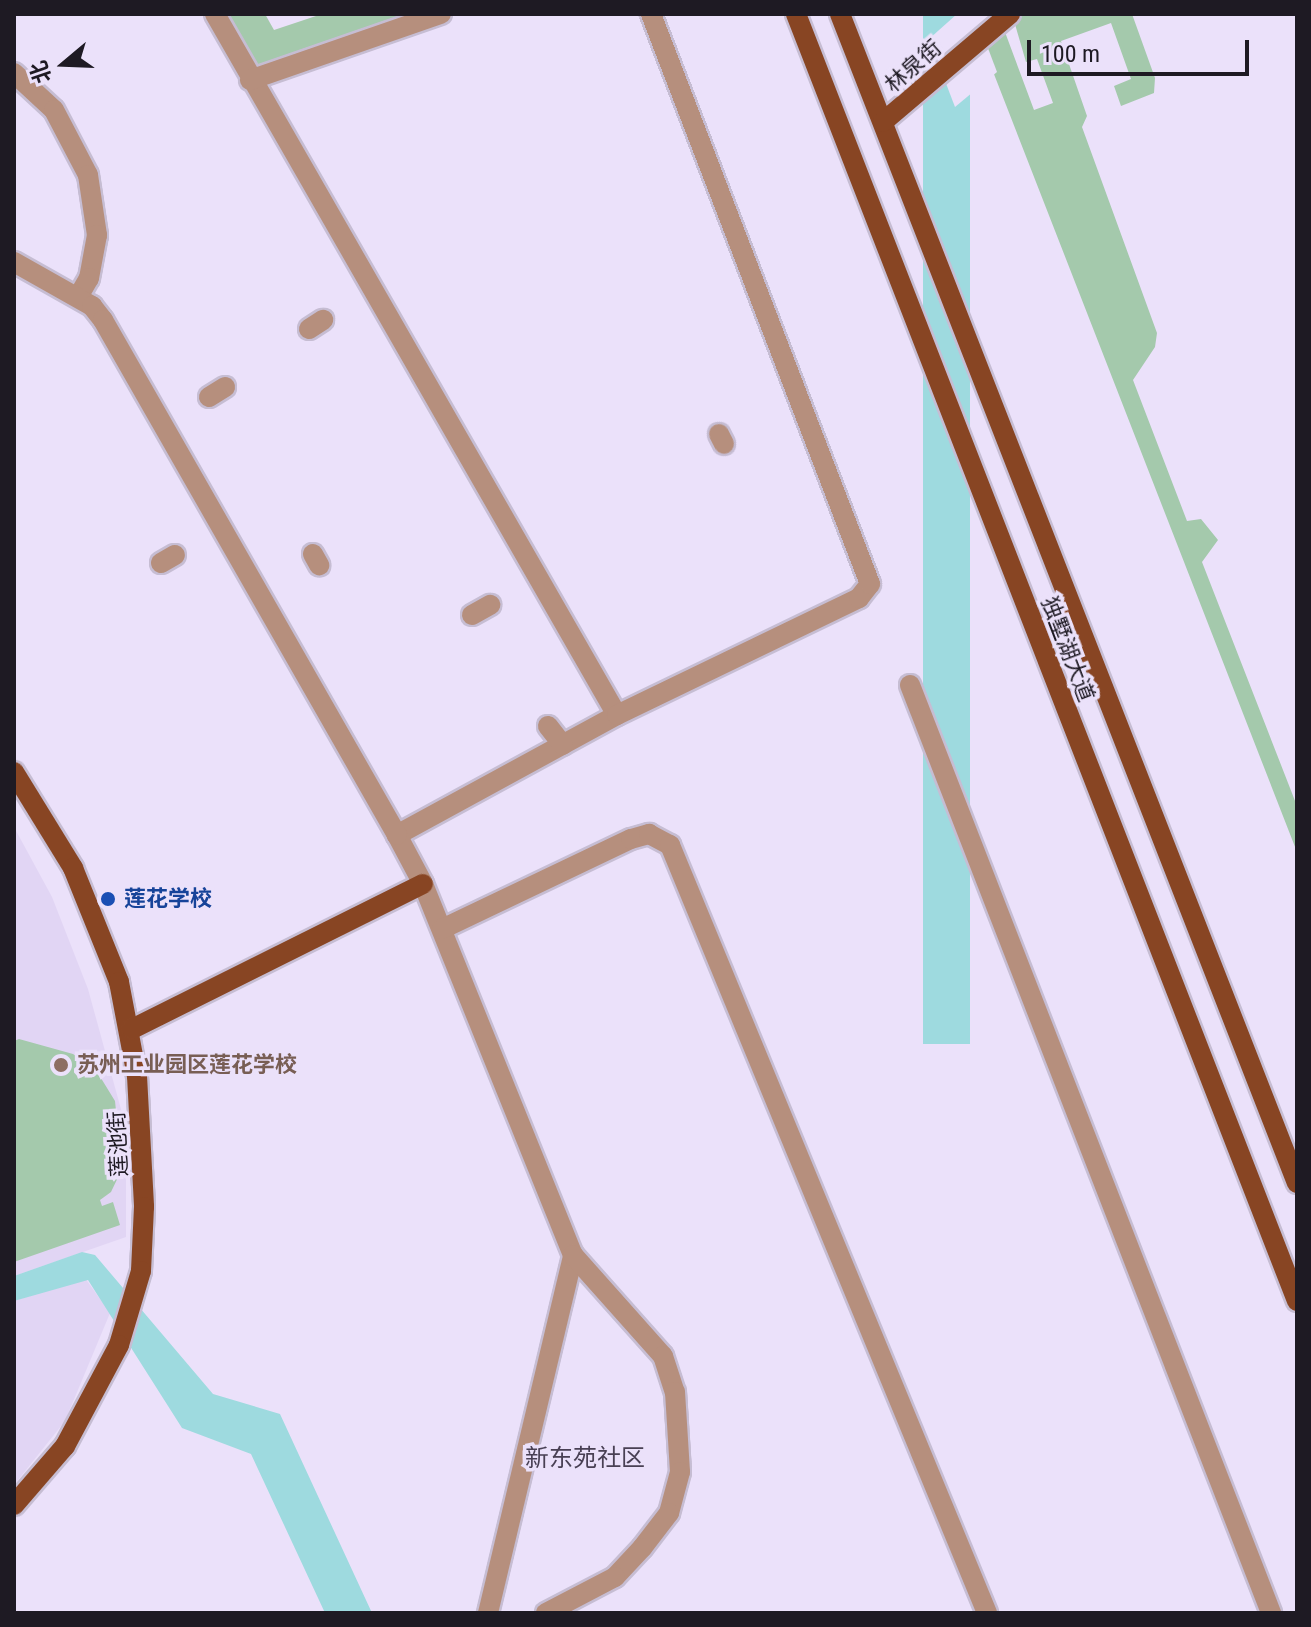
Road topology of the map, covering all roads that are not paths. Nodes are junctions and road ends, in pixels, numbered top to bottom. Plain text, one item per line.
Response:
1 (215, 14) edge
2 (441, 14) edge
3 (651, 14) edge
4 (796, 14) edge
5 (840, 14) edge
6 (1010, 14) edge
7 (14, 73) edge
8 (250, 80) junction
9 (883, 122) junction
10 (14, 262) edge
11 (78, 297) junction
12 (910, 685) dead end
13 (617, 715) junction
14 (548, 726) dead end
15 (563, 745) junction
16 (14, 772) edge
17 (397, 835) junction
18 (423, 884) junction
19 (442, 929) junction
20 (132, 1029) junction
21 (1297, 1183) edge
22 (573, 1255) junction
23 (1297, 1301) edge
24 (14, 1505) edge
25 (488, 1613) edge
26 (546, 1613) edge
27 (987, 1613) edge
28 (1271, 1613) edge

1 - 8 street
2 - 8 street
3 - 13 street
4 - 23 main road, 独墅湖大道
5 - 9 main road, 独墅湖大道
6 - 9 main road, 林泉街
7 - 11 street
8 - 13 street
9 - 21 main road, 独墅湖大道
10 - 11 street
11 - 17 street
12 - 28 street
13 - 15 street
14 - 15 street
15 - 17 street
16 - 20 main road, 莲池街
17 - 18 street
18 - 19 street
18 - 20 main road
19 - 22 street
19 - 27 street
20 - 24 main road, 莲池街
22 - 25 street
22 - 26 street

